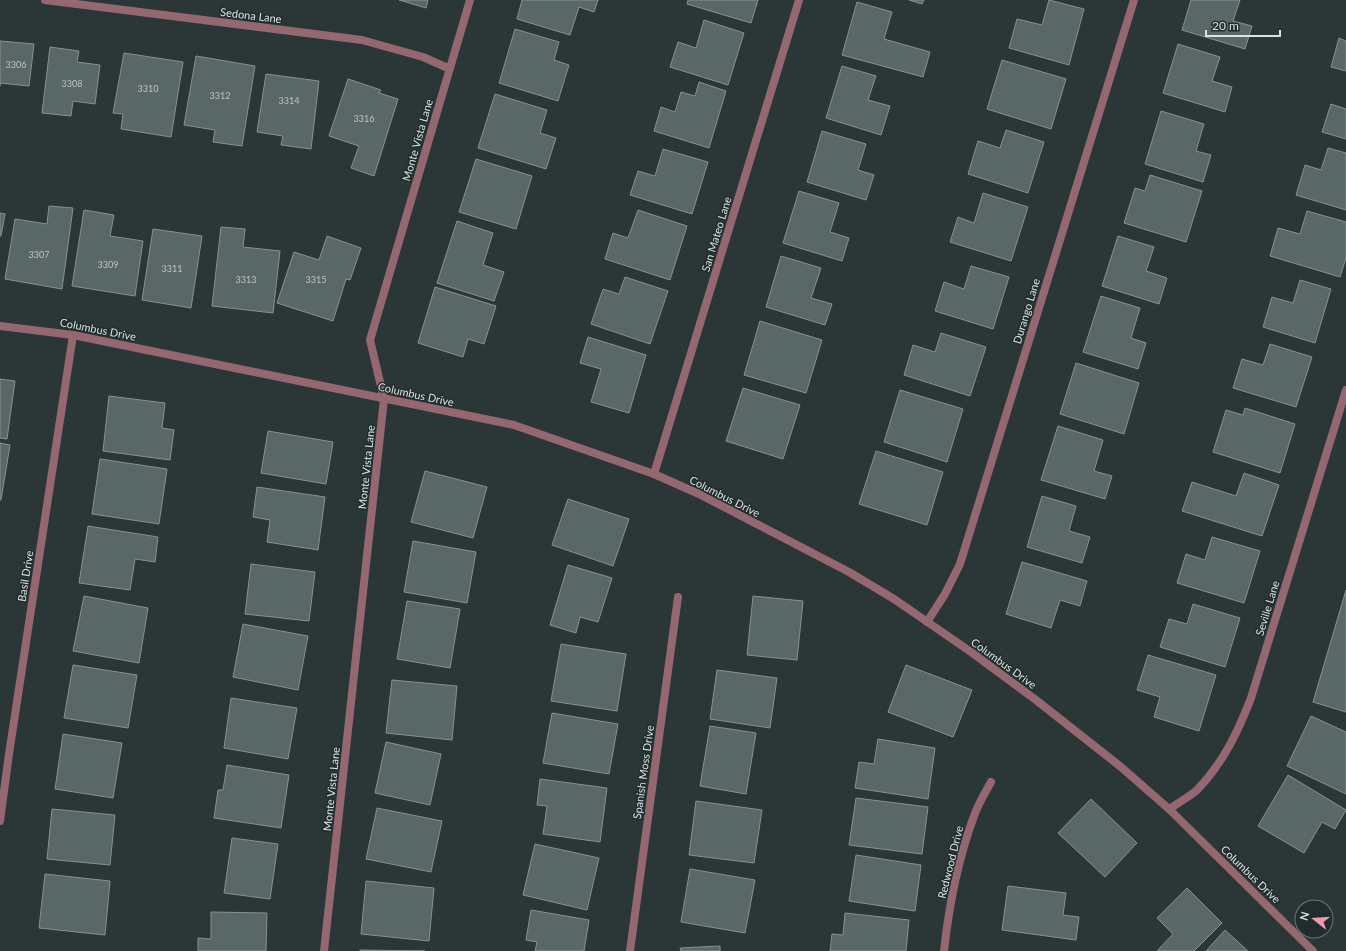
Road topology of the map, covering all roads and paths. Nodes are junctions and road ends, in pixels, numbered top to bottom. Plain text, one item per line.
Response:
1 (45, 0) edge
2 (470, 0) edge
3 (799, 0) edge
4 (1134, 0) edge
5 (450, 69) junction
6 (0, 326) edge
7 (73, 335) junction
8 (1346, 390) edge
9 (384, 398) junction
10 (654, 474) junction
11 (678, 596) dead end
12 (927, 622) junction
13 (991, 782) dead end
14 (1169, 809) junction
15 (0, 821) edge
16 (324, 951) edge
17 (630, 951) edge
18 (944, 951) edge
19 (1313, 951) edge

1 - 5 street, Sedona Lane
2 - 5 street, Monte Vista Lane
3 - 10 street, San Mateo Lane
4 - 12 street, Durango Lane
5 - 9 street, Monte Vista Lane
6 - 7 street, Columbus Drive
7 - 9 street, Columbus Drive
7 - 15 street, Basil Drive
8 - 14 street, Seville Lane
9 - 10 street, Columbus Drive
9 - 16 street, Monte Vista Lane
10 - 12 street, Columbus Drive
11 - 17 street, Spanish Moss Drive
12 - 14 street, Columbus Drive
13 - 18 street, Redwood Drive
14 - 19 street, Columbus Drive

